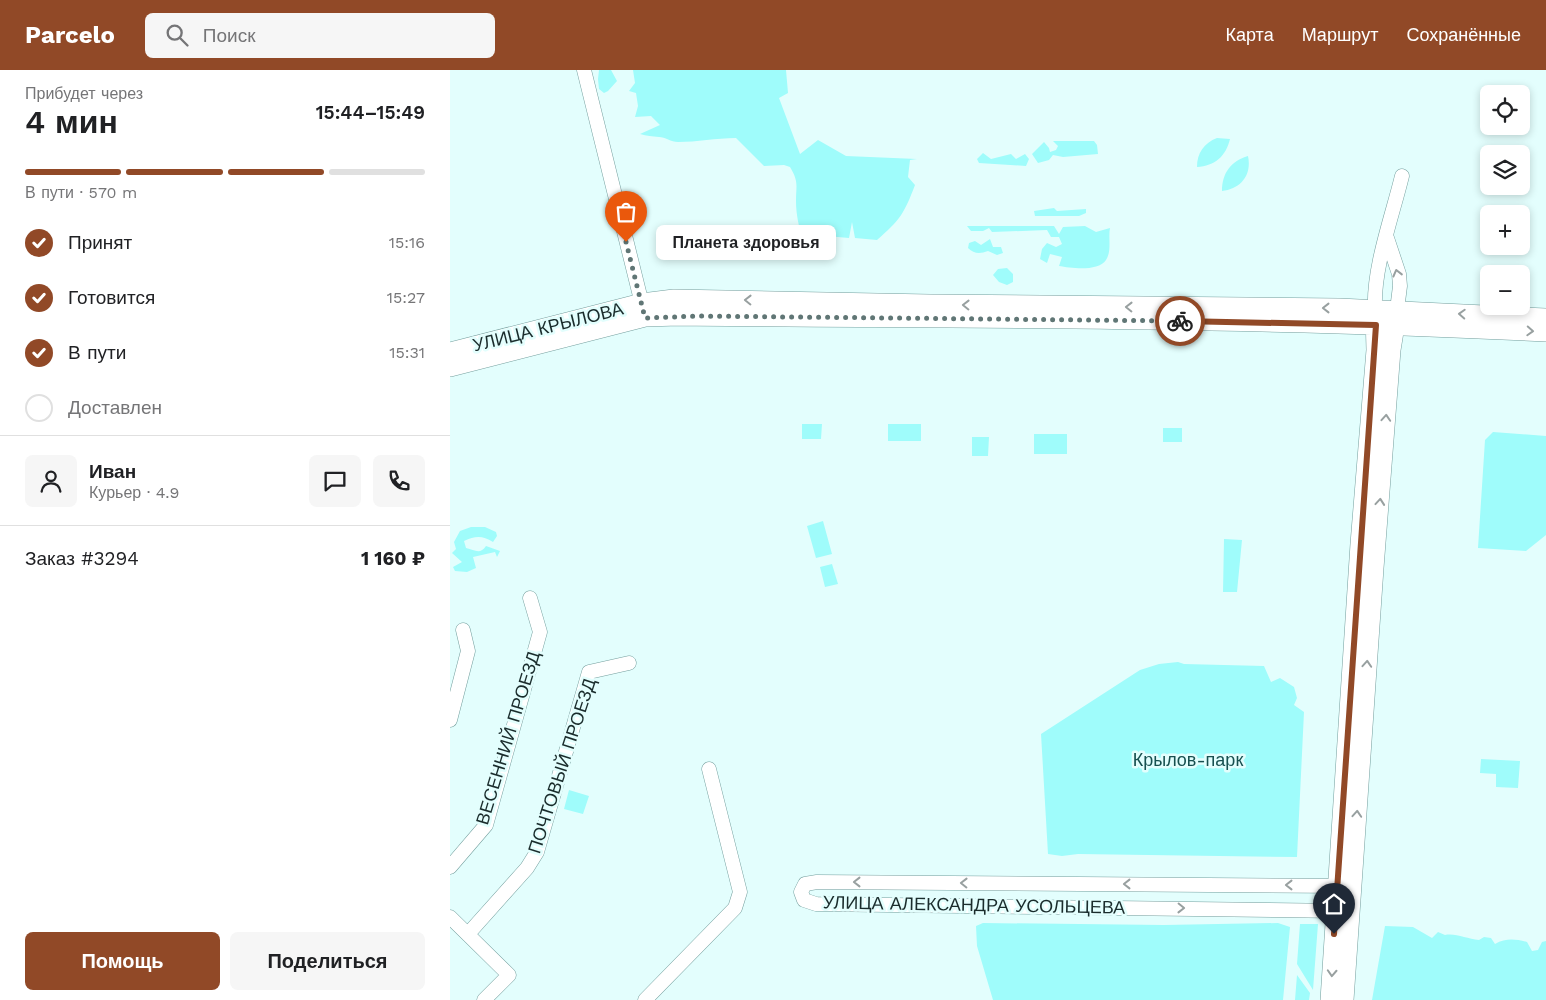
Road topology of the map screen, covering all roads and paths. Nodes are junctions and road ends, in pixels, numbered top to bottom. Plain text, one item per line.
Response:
1 (584, 70) edge
2 (1402, 176) dead end
3 (1387, 237) junction
4 (643, 310) junction
5 (1376, 317) junction
6 (1396, 318) junction
7 (1546, 318) edge
8 (1546, 332) edge
9 (450, 352) edge
10 (450, 367) edge
11 (530, 598) dead end
12 (463, 630) dead end
13 (629, 664) dead end
14 (450, 720) edge
15 (709, 769) dead end
16 (450, 867) edge
17 (1345, 886) junction
18 (1343, 911) junction
19 (450, 917) edge
20 (468, 934) junction
21 (484, 1000) edge
22 (645, 1000) edge
23 (1330, 1000) edge
24 (1344, 1000) edge

1 - 4 street
2 - 3 street
3 - 5 street
6 -> 3 street
4 - 5 main road, УЛИЦА КРЫЛОВА
4 - 9 main road, УЛИЦА КРЫЛОВА
4 - 10 main road, УЛИЦА КРЫЛОВА
5 - 6 main road, УЛИЦА КРЫЛОВА
5 - 17 main road
7 -> 6 main road, УЛИЦА КРЫЛОВА
6 -> 8 main road, УЛИЦА КРЫЛОВА
17 -> 6 main road
11 - 16 street, ВЕСЕННИЙ ПРОЕЗД
12 - 14 street
13 - 20 street, ПОЧТОВЫЙ ПРОЕЗД
15 - 22 street
17 - 18 main road
17 -> 18 street, УЛИЦА АЛЕКСАНДРА УСОЛЬЦЕВА
18 -> 23 main road
18 - 24 main road
19 - 20 street
20 - 21 street

